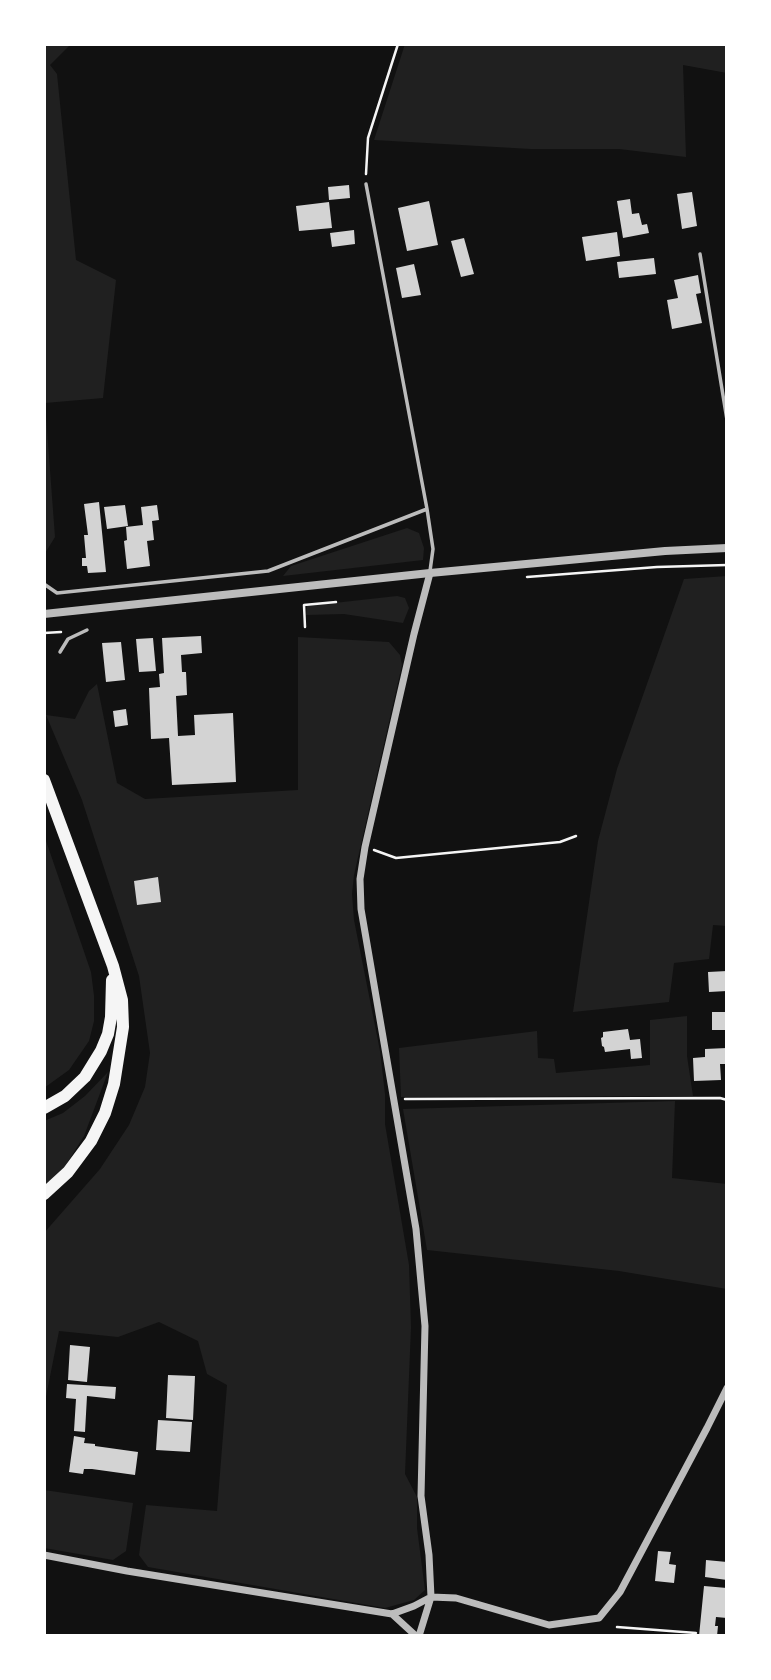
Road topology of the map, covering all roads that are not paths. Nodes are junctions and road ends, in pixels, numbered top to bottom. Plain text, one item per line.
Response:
1 (366, 184) road end
2 (700, 254) dead end
3 (727, 420) edge
4 (427, 509) junction
5 (727, 548) edge
6 (430, 573) junction
7 (44, 584) edge
8 (44, 614) edge
9 (87, 630) dead end
10 (60, 652) dead end
11 (44, 780) edge
12 (113, 965) junction
13 (44, 1108) edge
14 (44, 1194) edge
15 (727, 1388) edge
16 (44, 1555) edge
17 (432, 1597) junction
18 (391, 1614) junction
19 (418, 1636) edge

1 - 4 lane
2 - 3 lane
4 - 6 lane
4 - 7 lane
5 - 6 street
6 - 8 street
6 - 17 street
9 - 10 lane
11 - 12 highway
12 - 13 highway
12 - 14 highway
15 - 17 street
16 - 18 street
17 - 18 street
17 - 19 street
18 - 19 street

